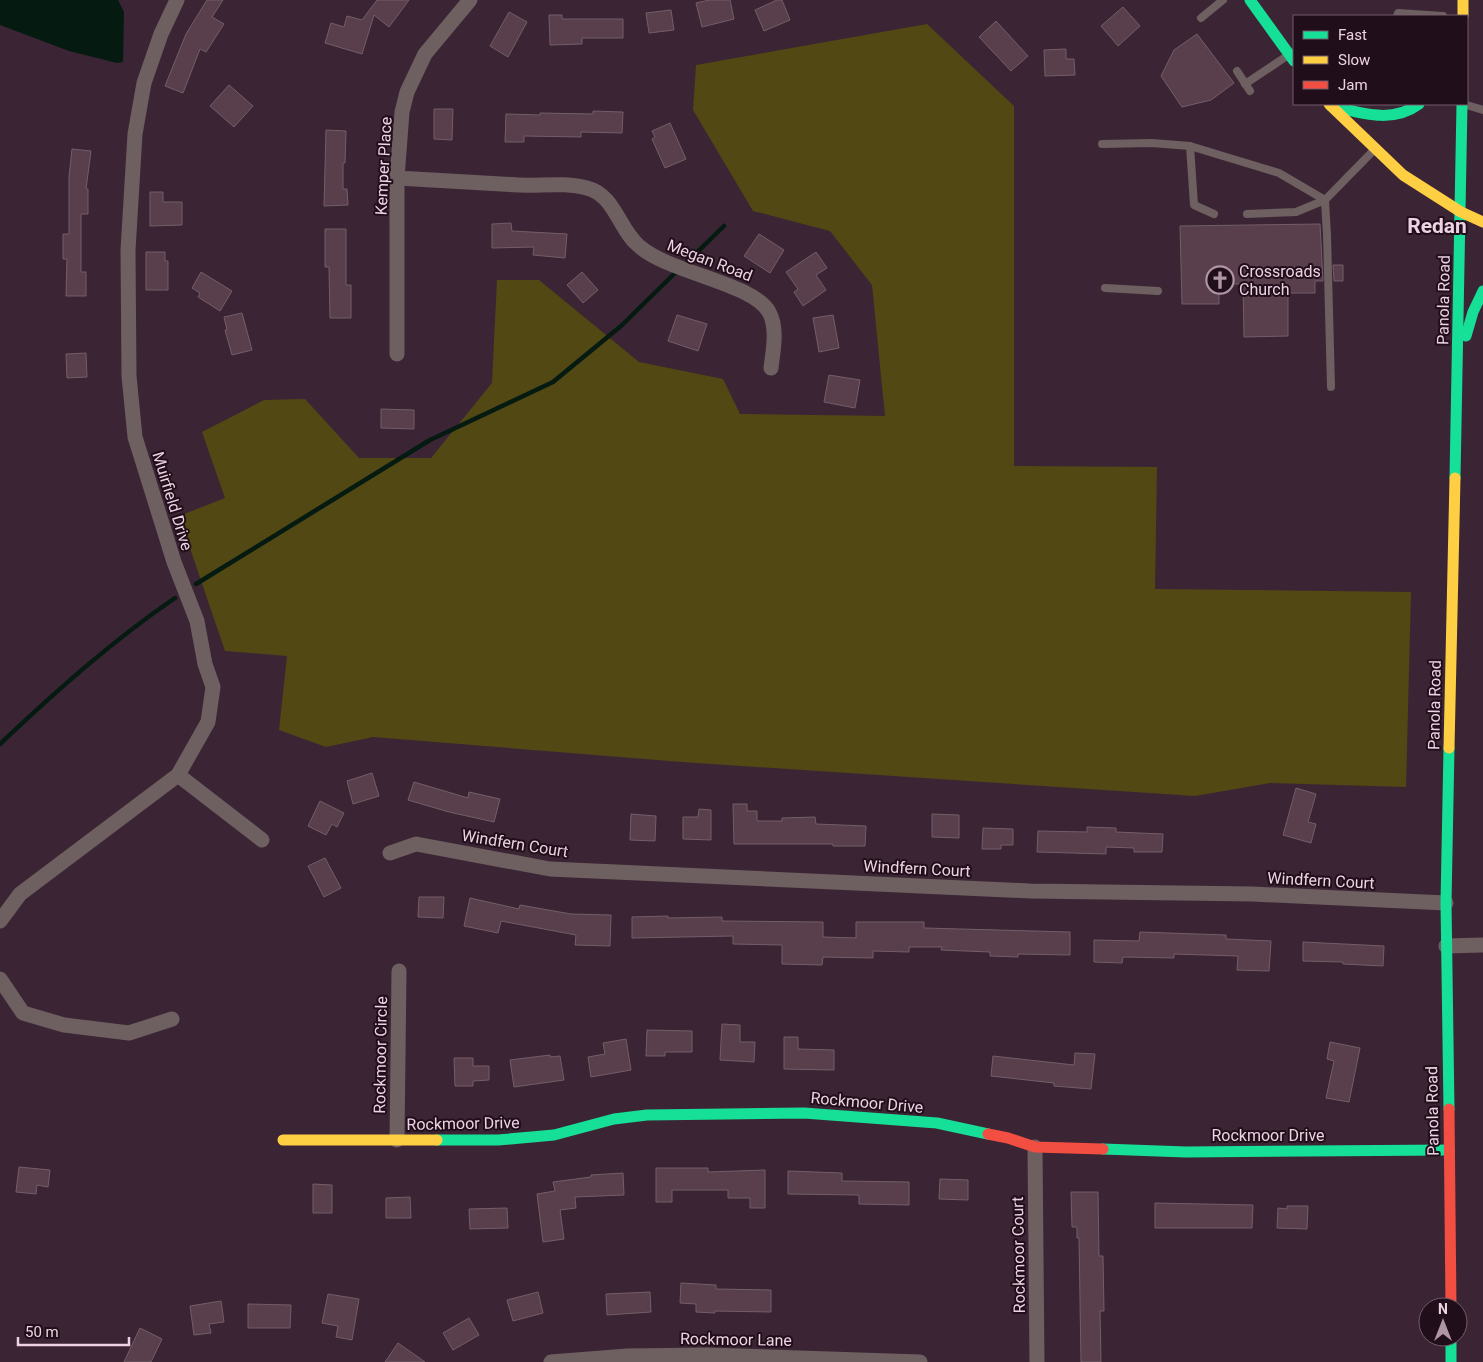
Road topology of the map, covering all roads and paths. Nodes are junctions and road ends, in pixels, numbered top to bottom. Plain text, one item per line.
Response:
1 (177, 0) edge
2 (470, 0) edge
3 (1223, 0) edge
4 (1250, 0) edge
5 (1463, 0) edge
6 (1397, 15) edge
7 (1427, 15) edge
8 (1463, 15) edge
9 (1201, 18) dead end
10 (1292, 58) edge
11 (1237, 71) dead end
12 (1245, 84) junction
13 (1250, 92) dead end
14 (1332, 105) edge
15 (1334, 105) edge
16 (1417, 105) edge
17 (1463, 105) edge
18 (1466, 105) edge
19 (1483, 110) edge
20 (1102, 144) dead end
21 (1190, 146) junction
22 (1375, 149) junction
23 (397, 178) junction
24 (1325, 200) junction
25 (1461, 212) junction
26 (1214, 214) dead end
27 (1247, 214) dead end
28 (1483, 222) edge
29 (1105, 288) dead end
30 (1158, 291) dead end
31 (1483, 291) edge
32 (397, 354) dead end
33 (771, 368) dead end
34 (1458, 375) junction
35 (1331, 387) dead end
36 (178, 775) junction
37 (262, 840) dead end
38 (390, 853) dead end
39 (1446, 903) junction
40 (0, 921) edge
41 (1483, 945) edge
42 (1446, 946) junction
43 (399, 971) dead end
44 (0, 979) edge
45 (172, 1018) dead end
46 (283, 1140) dead end
47 (396, 1140) junction
48 (1035, 1147) junction
49 (1448, 1150) junction
50 (1451, 1297) edge
51 (1451, 1347) edge
52 (707, 1358) edge
53 (551, 1362) edge
54 (920, 1362) edge
55 (1037, 1362) edge
56 (1452, 1362) edge

1 - 36 street, Muirfield Drive
2 - 23 street, Kemper Place
3 - 9 lane
4 - 10 main road
5 - 8 main road
6 - 7 lane
10 - 12 lane
11 - 12 lane
12 - 13 lane
14 - 22 main road
15 - 16 main road
17 - 25 main road, Panola Road
18 - 19 lane
20 - 21 lane
21 - 24 lane
21 - 26 lane
22 - 24 lane
22 - 25 main road
23 - 32 street, Kemper Place
23 - 33 street, Megan Road
24 - 27 lane
24 - 35 lane
25 - 28 main road
25 - 34 main road, Panola Road
29 - 30 lane
31 - 34 main road
34 - 39 main road, Panola Road
36 - 37 street
36 - 40 street, Muirfield Drive
38 - 39 street, Windfern Court
39 - 42 main road, Panola Road
41 - 42 street
42 - 49 main road, Panola Road
43 - 47 street, Rockmoor Circle
44 - 45 street
46 - 47 main road, Rockmoor Drive
47 - 48 main road, Rockmoor Drive
48 - 49 main road, Rockmoor Drive
48 - 55 street, Rockmoor Court
49 - 50 main road, Panola Road
51 - 56 main road
52 - 53 street, Rockmoor Lane
52 - 54 street, Rockmoor Lane

